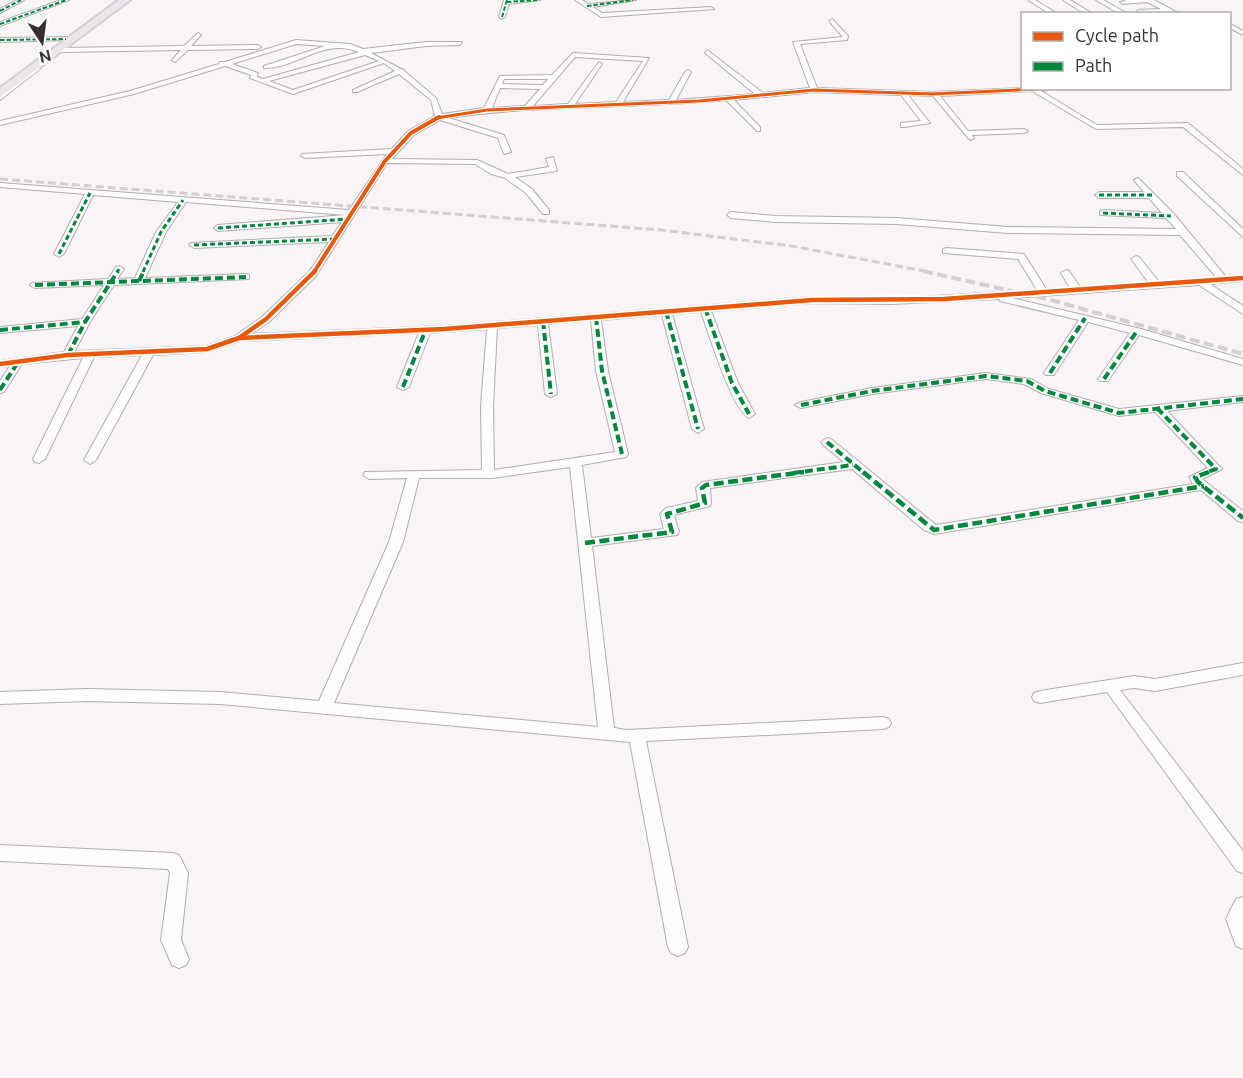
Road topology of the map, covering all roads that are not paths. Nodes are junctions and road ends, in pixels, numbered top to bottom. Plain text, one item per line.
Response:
1 (21, 0) edge
2 (66, 0) edge
3 (117, 0) edge
4 (125, 0) edge
5 (537, 0) edge
6 (579, 0) edge
7 (633, 0) edge
8 (1031, 0) edge
9 (1066, 0) edge
10 (1099, 0) edge
11 (1148, 0) edge
12 (507, 1) edge
13 (1123, 2) dead end
14 (587, 6) junction
15 (711, 9) dead end
16 (1169, 10) junction
17 (0, 12) edge
18 (1052, 12) edge
19 (1087, 12) edge
20 (1121, 12) edge
21 (1138, 12) dead end
22 (1173, 12) edge
23 (23, 16) junction
24 (502, 17) dead end
25 (832, 21) dead end
26 (0, 24) edge
27 (198, 35) dead end
28 (0, 40) edge
29 (460, 43) dead end
30 (335, 44) junction
31 (64, 45) junction
32 (279, 47) junction
33 (186, 48) junction
34 (366, 52) junction
35 (707, 52) dead end
36 (47, 57) junction
37 (175, 60) dead end
38 (384, 61) junction
39 (222, 63) junction
40 (598, 64) dead end
41 (266, 67) dead end
42 (401, 71) junction
43 (688, 72) dead end
44 (553, 77) junction
45 (262, 81) junction
46 (497, 86) junction
47 (545, 87) junction
48 (0, 88) edge
49 (814, 90) junction
50 (1034, 90) joint
51 (355, 91) dead end
52 (903, 93) junction
53 (0, 94) edge
54 (935, 94) junction
55 (761, 95) junction
56 (0, 98) edge
57 (729, 99) junction
58 (671, 103) junction
59 (618, 105) junction
60 (570, 106) junction
61 (526, 108) junction
62 (487, 110) junction
63 (439, 117) junction
64 (0, 123) edge
65 (904, 125) dead end
66 (758, 129) dead end
67 (1024, 131) dead end
68 (394, 151) junction
69 (507, 152) dead end
70 (305, 156) dead end
71 (550, 159) dead end
72 (385, 161) junction
73 (1243, 173) edge
74 (1180, 174) dead end
75 (507, 176) junction
76 (1138, 180) dead end
77 (0, 186) edge
78 (90, 193) junction
79 (1100, 195) dead end
80 (1152, 195) junction
81 (183, 200) junction
82 (546, 212) dead end
83 (1102, 213) dead end
84 (731, 214) dead end
85 (349, 216) junction
86 (1171, 216) junction
87 (218, 228) dead end
88 (1185, 232) junction
89 (1243, 234) edge
90 (334, 240) junction
91 (194, 244) dead end
92 (946, 251) dead end
93 (59, 254) dead end
94 (1136, 259) dead end
95 (119, 269) dead end
96 (1066, 273) dead end
97 (246, 277) dead end
98 (1242, 278) edge
99 (1224, 280) junction
100 (139, 281) junction
101 (112, 282) junction
102 (1201, 282) junction
103 (35, 285) dead end
104 (1157, 286) junction
105 (1077, 291) junction
106 (1043, 292) junction
107 (993, 297) junction
108 (705, 309) junction
109 (666, 311) junction
110 (1243, 311) edge
111 (596, 317) junction
112 (1085, 318) junction
113 (543, 321) junction
114 (85, 322) junction
115 (492, 325) junction
116 (0, 330) edge
117 (426, 330) junction
118 (1137, 331) junction
119 (239, 338) junction
120 (149, 351) junction
121 (90, 354) junction
122 (68, 355) junction
123 (18, 362) junction
124 (1243, 362) edge
125 (0, 364) edge
126 (1050, 374) dead end
127 (1104, 379) dead end
128 (403, 387) dead end
129 (0, 390) edge
130 (551, 394) dead end
131 (1243, 399) edge
132 (801, 405) dead end
133 (1156, 408) junction
134 (749, 414) dead end
135 (698, 429) dead end
136 (827, 442) dead end
137 (39, 459) dead end
138 (90, 460) dead end
139 (576, 463) junction
140 (852, 465) junction
141 (488, 474) junction
142 (369, 475) dead end
143 (414, 475) junction
144 (1204, 486) junction
145 (1243, 518) edge
146 (585, 543) junction
147 (1243, 669) edge
148 (1114, 693) dead end
149 (1040, 697) dead end
150 (0, 698) edge
151 (325, 706) junction
152 (883, 723) dead end
153 (607, 735) junction
154 (637, 736) junction
155 (0, 853) edge
156 (1243, 865) edge
157 (1243, 905) edge
158 (1243, 940) edge
159 (678, 946) dead end
160 (180, 959) dead end

1 - 17 street
2 - 23 street
3 - 31 main road
4 - 31 main road
5 - 12 street
6 - 14 street
7 - 14 street
8 - 18 street
9 - 19 street
10 - 20 street
11 - 13 street
11 - 16 street
12 - 24 street
14 - 15 street
16 - 21 street
16 - 22 street
17 - 23 street
23 - 26 street
25 - 49 street
27 - 33 street
28 - 31 street
29 - 34 street
30 - 32 street
30 - 34 street
30 - 41 street
31 - 33 street
31 - 36 main road
32 - 33 street
32 - 39 street
33 - 37 street
34 - 38 street
34 - 45 street
35 - 55 street
36 - 48 street
36 - 53 main road
36 - 56 street
38 - 42 street
38 - 45 street
39 - 45 street
39 - 64 street
40 - 60 street
42 - 51 street
42 - 63 street
43 - 58 street
44 - 46 street
44 - 47 street
44 - 59 street
46 - 47 street
46 - 62 street
47 - 61 street
49 - 52 street
49 - 55 street
50 - 54 street
50 - 73 street
52 - 54 street
52 - 65 street
54 - 67 street
55 - 57 street
57 - 58 street
57 - 66 street
58 - 59 street
59 - 60 street
60 - 61 street
61 - 62 street
62 - 63 street
63 - 68 street
63 - 69 street
68 - 70 street
68 - 72 street
71 - 75 street
72 - 75 street
72 - 85 street
74 - 89 street
75 - 82 street
76 - 80 street
77 - 78 street
78 - 81 street
78 - 93 street
79 - 80 street
80 - 86 street
81 - 85 street
81 - 100 street
83 - 86 street
84 - 88 street
85 - 87 street
85 - 90 street
86 - 88 street
88 - 99 street
90 - 91 street
90 - 119 street
92 - 106 street
94 - 104 street
95 - 101 street
96 - 105 street
97 - 100 street
98 - 99 street
99 - 102 street
100 - 101 street
101 - 103 street
101 - 114 street
102 - 104 street
102 - 110 street
104 - 105 street
105 - 106 street
106 - 107 street
107 - 108 street
107 - 112 street
108 - 109 street
108 - 134 street
109 - 111 street
109 - 135 street
111 - 113 street
111 - 139 street
112 - 118 street
112 - 126 street
113 - 115 street
113 - 130 street
114 - 116 street
114 - 122 street
115 - 117 street
115 - 141 street
117 - 119 street
117 - 128 street
118 - 124 street
118 - 127 street
119 - 120 street
120 - 121 street
120 - 138 street
121 - 122 street
121 - 137 street
122 - 123 street
123 - 125 street
123 - 129 street
131 - 133 street
132 - 133 street
133 - 144 street
136 - 140 street
139 - 141 street
139 - 146 street
140 - 144 street
140 - 146 street
141 - 143 street
142 - 143 street
143 - 151 street
144 - 145 street
146 - 153 street
147 - 149 street
148 - 156 street
150 - 151 street
151 - 153 street
152 - 154 street
153 - 154 street
154 - 159 street
155 - 160 street
157 - 158 street

